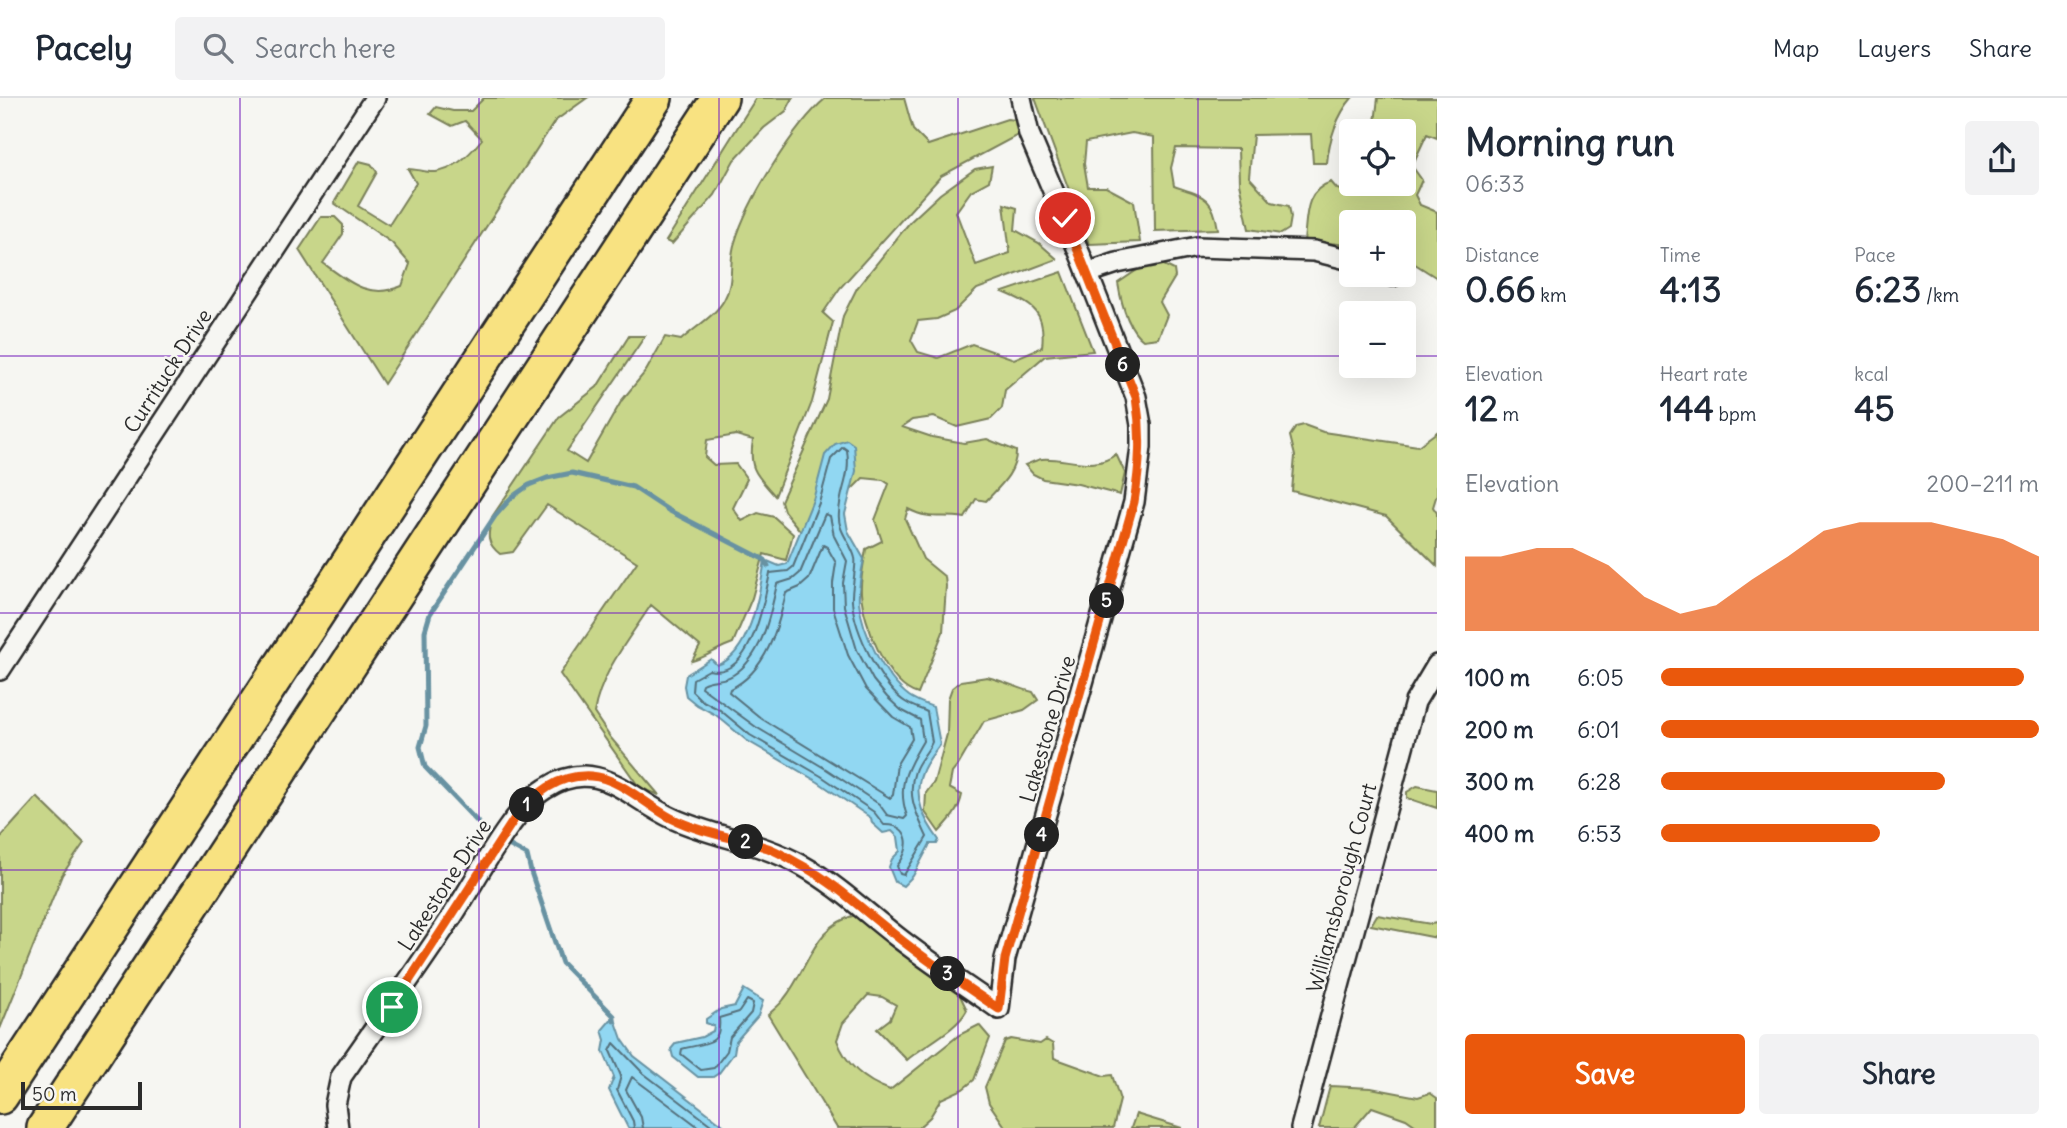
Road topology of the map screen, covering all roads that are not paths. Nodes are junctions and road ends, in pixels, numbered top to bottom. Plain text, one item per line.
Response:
1 (375, 98) edge
2 (654, 98) edge
3 (720, 98) edge
4 (1021, 98) edge
5 (1339, 257) edge
6 (1087, 273) junction
7 (1437, 665) edge
8 (0, 670) edge
9 (0, 1096) edge
10 (45, 1128) edge
11 (338, 1128) edge
12 (1301, 1128) edge

1 - 8 street, Currituck Drive
2 - 9 highway
3 - 10 highway
4 - 6 street, Lakestone Drive
5 - 6 street
6 - 11 street, Lakestone Drive
7 - 12 street, Williamsborough Court

